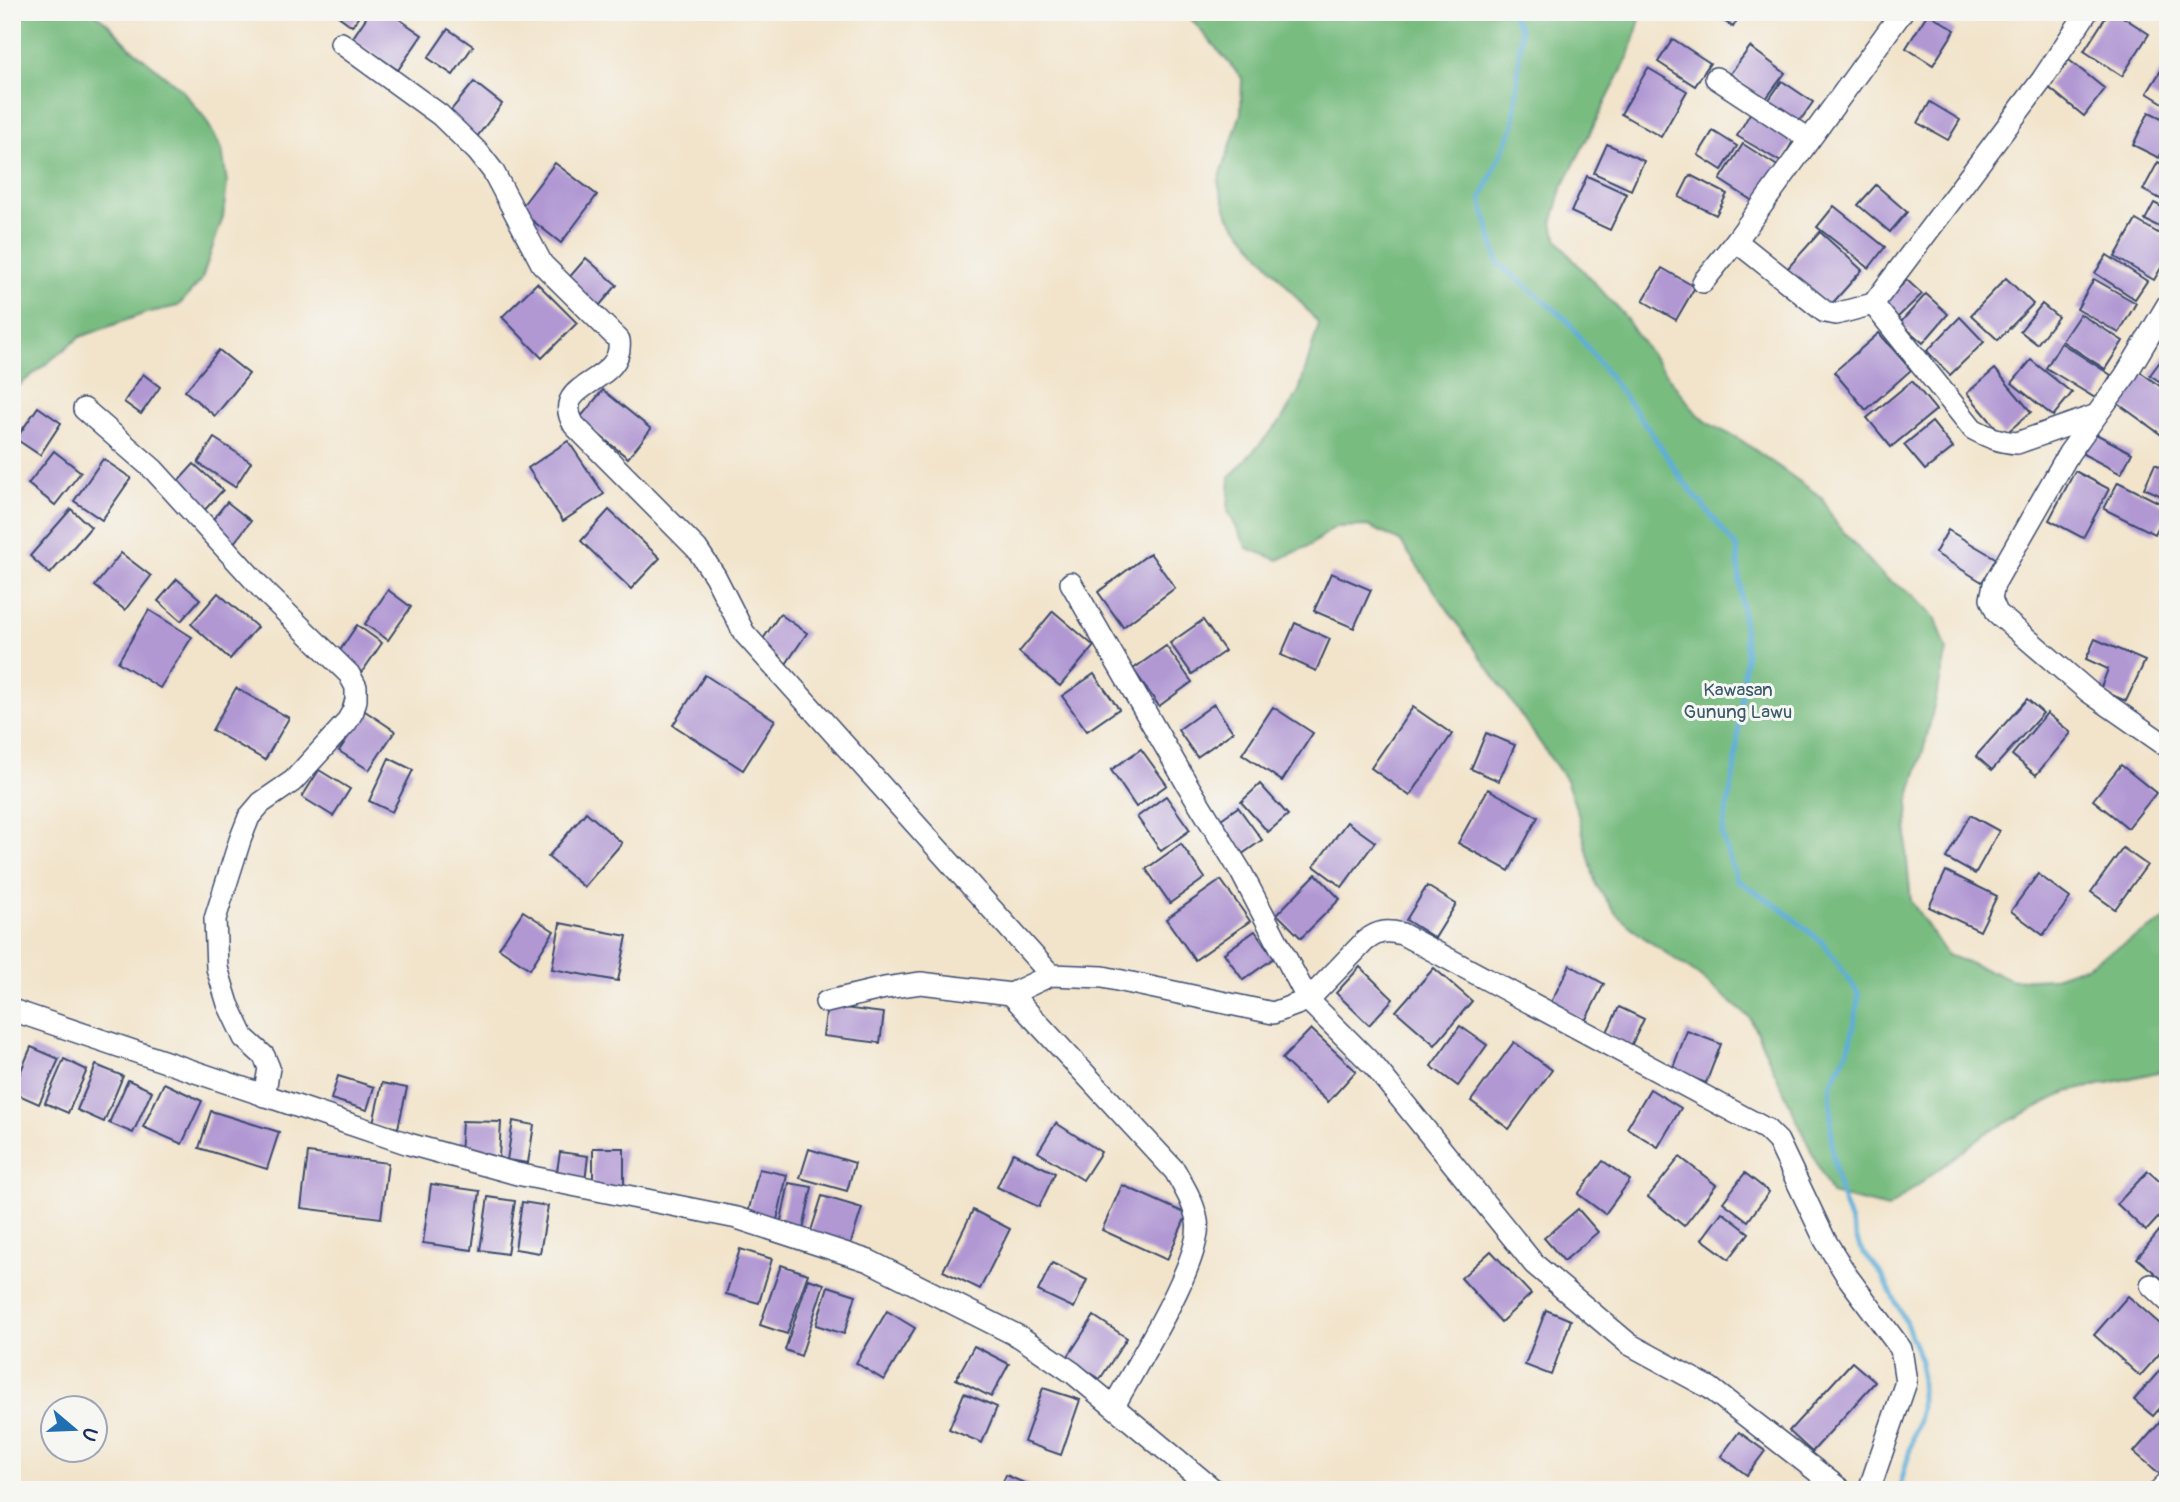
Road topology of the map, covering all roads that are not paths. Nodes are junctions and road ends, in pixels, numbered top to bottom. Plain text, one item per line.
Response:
1 (1902, 12) edge
2 (2087, 12) edge
3 (341, 43) dead end
4 (1716, 78) dead end
5 (1810, 139) junction
6 (1736, 241) junction
7 (1703, 282) dead end
8 (1873, 304) junction
9 (2168, 304) edge
10 (84, 409) dead end
11 (2094, 416) junction
12 (1071, 583) dead end
13 (2168, 747) edge
14 (1051, 975) junction
15 (1011, 994) junction
16 (1308, 1000) junction
17 (827, 1002) dead end
18 (12, 1010) edge
19 (264, 1096) junction
20 (2151, 1285) dead end
21 (2168, 1301) edge
22 (1114, 1406) junction
23 (2168, 1482) edge
24 (1214, 1490) edge
25 (1841, 1490) edge
26 (1869, 1490) edge
27 (2160, 1490) edge

1 - 5 street
2 - 8 street
3 - 14 street
4 - 5 street
5 - 6 street
6 - 7 street
6 - 8 street
8 - 11 street
9 - 11 street
10 - 19 street
11 - 13 street
12 - 16 street
14 - 15 street
14 - 16 street
15 - 17 street
15 - 22 street
16 - 25 street
16 - 26 street
18 - 19 street
19 - 22 street
20 - 21 street
22 - 24 street
23 - 27 street

